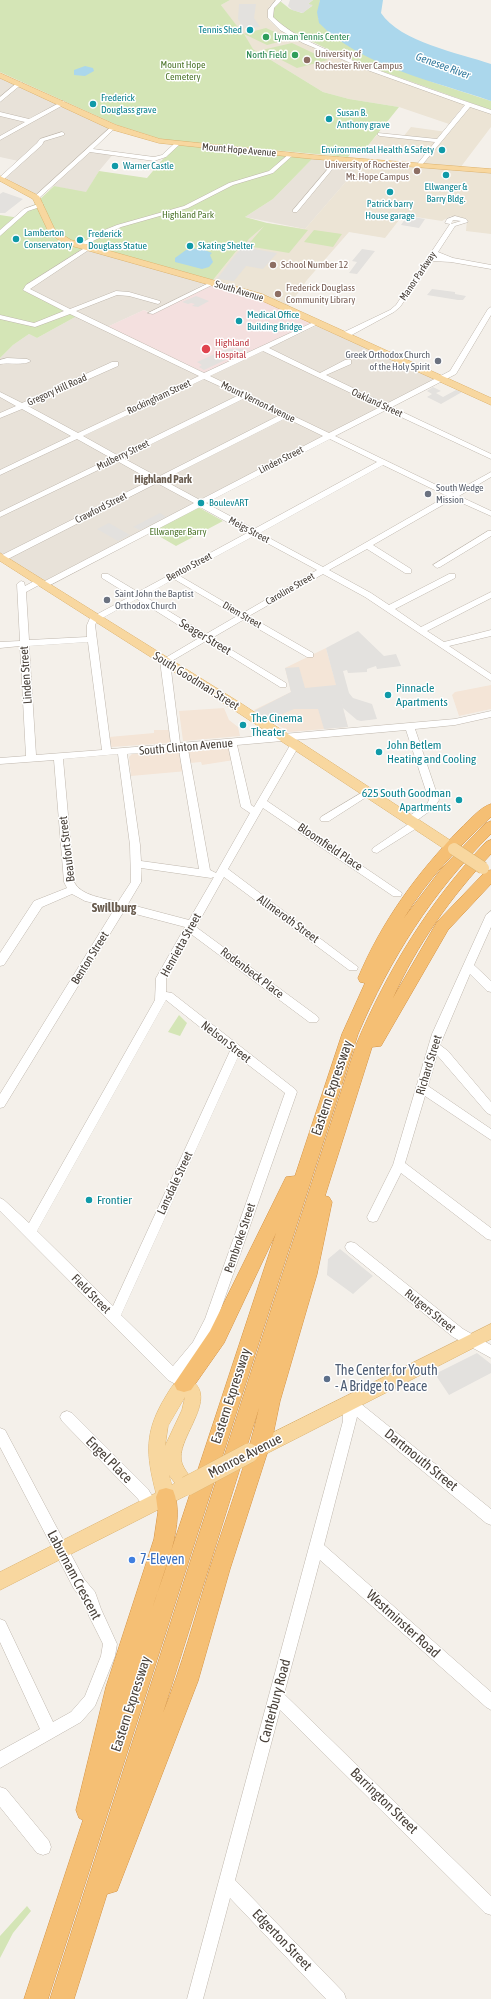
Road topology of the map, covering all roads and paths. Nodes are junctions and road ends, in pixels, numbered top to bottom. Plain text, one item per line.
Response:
1 (279, 0) edge
2 (0, 75) edge
3 (20, 83) junction
4 (0, 100) edge
5 (63, 103) junction
6 (469, 104) junction
7 (491, 112) edge
8 (0, 114) edge
9 (29, 122) junction
10 (113, 128) junction
11 (62, 134) dead end
12 (380, 134) dead end
13 (0, 138) edge
14 (438, 141) junction
15 (177, 144) junction
16 (89, 150) junction
17 (290, 155) junction
18 (338, 159) junction
19 (420, 164) junction
20 (491, 171) edge
21 (0, 178) edge
22 (38, 201) junction
23 (295, 211) dead end
24 (448, 223) dead end
25 (0, 234) edge
26 (84, 247) junction
27 (432, 256) junction
28 (491, 267) edge
29 (213, 282) junction
30 (158, 302) dead end
31 (491, 309) edge
32 (71, 311) junction
33 (151, 313) dead end
34 (0, 317) edge
35 (318, 322) junction
36 (345, 335) junction
37 (263, 348) junction
38 (27, 361) dead end
39 (0, 362) edge
40 (348, 362) dead end
41 (115, 364) dead end
42 (204, 376) junction
43 (319, 376) junction
44 (441, 379) junction
45 (0, 394) edge
46 (245, 395) junction
47 (491, 402) edge
48 (22, 406) junction
49 (385, 407) junction
50 (286, 415) junction
51 (0, 416) edge
52 (76, 436) junction
53 (328, 436) junction
54 (491, 457) edge
55 (117, 458) junction
56 (383, 462) junction
57 (0, 472) edge
58 (491, 474) edge
59 (157, 480) junction
60 (453, 495) junction
61 (199, 503) junction
62 (491, 514) edge
63 (0, 515) edge
64 (254, 533) junction
65 (491, 533) edge
66 (368, 545) junction
67 (1, 557) edge
68 (437, 565) dead end
69 (323, 570) junction
70 (408, 571) dead end
71 (105, 576) dead end
72 (174, 576) junction
73 (452, 576) dead end
74 (43, 583) junction
75 (491, 595) edge
76 (137, 596) junction
77 (389, 609) junction
78 (243, 616) junction
79 (98, 617) junction
80 (421, 630) junction
81 (491, 633) edge
82 (206, 637) junction
83 (92, 639) junction
84 (24, 643) junction
85 (0, 645) edge
86 (442, 645) junction
87 (310, 655) dead end
88 (164, 661) junction
89 (491, 678) edge
90 (283, 685) dead end
91 (491, 714) edge
92 (410, 727) junction
93 (291, 741) junction
94 (232, 743) junction
95 (180, 747) junction
96 (122, 752) junction
97 (107, 753) junction
98 (58, 756) junction
99 (31, 759) junction
100 (0, 761) edge
101 (368, 792) junction
102 (262, 802) junction
103 (491, 809) edge
104 (256, 812) junction
105 (325, 819) dead end
106 (413, 822) junction
107 (491, 826) edge
108 (491, 845) edge
109 (452, 848) junction
110 (377, 850) dead end
111 (136, 864) junction
112 (488, 872) edge
113 (205, 873) junction
114 (221, 873) junction
115 (73, 890) junction
116 (397, 893) dead end
117 (121, 907) junction
118 (491, 915) edge
119 (191, 926) junction
120 (487, 933) edge
121 (0, 962) edge
122 (469, 966) junction
123 (353, 967) dead end
124 (491, 988) edge
125 (161, 994) junction
126 (313, 1018) dead end
127 (434, 1046) junction
128 (236, 1050) junction
129 (343, 1054) junction
130 (351, 1086) junction
131 (422, 1088) junction
132 (291, 1092) joint
133 (0, 1104) edge
134 (491, 1110) edge
135 (328, 1127) junction
136 (491, 1135) edge
137 (399, 1165) junction
138 (0, 1203) edge
139 (373, 1217) dead end
140 (30, 1232) junction
141 (491, 1235) edge
142 (351, 1247) dead end
143 (114, 1317) junction
144 (491, 1331) edge
145 (473, 1341) junction
146 (491, 1352) edge
147 (178, 1380) junction
148 (350, 1403) junction
149 (67, 1417) dead end
150 (0, 1434) edge
151 (253, 1451) junction
152 (187, 1486) junction
153 (158, 1501) junction
154 (491, 1518) edge
155 (316, 1547) junction
156 (61, 1550) junction
157 (0, 1581) edge
158 (0, 1626) edge
159 (276, 1696) junction
160 (491, 1702) edge
161 (50, 1732) junction
162 (0, 1760) edge
163 (0, 1795) edge
164 (43, 1847) dead end
165 (226, 1882) junction
166 (491, 1907) edge
167 (55, 1940) junction
168 (36, 1999) edge
169 (63, 1999) edge
170 (195, 1999) edge
171 (338, 1999) edge

1 - 6 street
2 - 3 main road, Mount Hope Avenue
3 - 4 street
3 - 5 main road, Mount Hope Avenue
5 - 9 street
5 - 10 main road, Mount Hope Avenue
6 - 7 street
6 - 14 street
8 - 9 street
9 - 13 street
10 - 15 main road, Mount Hope Avenue
10 - 16 street
11 - 21 street
12 - 14 street
14 - 19 street
15 - 16 street
15 - 17 main road, Mount Hope Avenue
16 - 22 street
17 - 18 main road, Mount Hope Avenue
17 - 26 street
18 - 19 main road, Mount Hope Avenue
18 - 23 street
19 - 20 main road, Mount Hope Avenue
21 - 22 main road
22 - 25 street
22 - 26 main road, South Avenue
24 - 27 street, Manor Parkway
26 - 29 main road, South Avenue
26 - 32 street, Mount Vernon Avenue
27 - 28 street
27 - 36 street, Manor Parkway
29 - 33 street
29 - 35 main road, South Avenue
30 - 32 street
31 - 44 street, Linden Street
32 - 34 street
32 - 42 street, Mount Vernon Avenue
35 - 36 main road, South Avenue
35 - 37 street, Rockingham Street
36 - 44 main road, South Avenue
37 - 42 street, Rockingham Street
37 - 43 street, Oakland Street
38 - 39 street
40 - 43 street
41 - 48 street, Gregory Hill Road
42 - 46 street, Mount Vernon Avenue
42 - 52 street, Rockingham Street
43 - 49 street, Oakland Street
44 - 47 main road, South Avenue
44 - 49 street, Linden Street
45 - 48 street, Meigs Street
46 - 50 street, Mount Vernon Avenue
46 - 55 street, Mulberry Street
48 - 51 street, Gregory Hill Road
48 - 52 street, Meigs Street
49 - 53 street, Linden Street
49 - 54 street, Oakland Street
50 - 53 street, Mount Vernon Avenue
50 - 59 street, Crawford Street
52 - 55 street, Meigs Street
52 - 57 street, Rockingham Street
53 - 56 street, Mount Vernon Avenue
53 - 61 street, Linden Street
55 - 59 street, Meigs Street
55 - 63 street, Mulberry Street
56 - 60 street, Mount Vernon Avenue
56 - 64 street, Benton Street
58 - 60 street, Caroline Street
59 - 61 street, Meigs Street
59 - 67 street, Crawford Street
60 - 62 street, Mount Vernon Avenue
60 - 66 street, Caroline Street
61 - 64 street, Meigs Street
61 - 74 street, Linden Street
64 - 69 street, Meigs Street
64 - 72 street, Benton Street
65 - 68 street
66 - 69 street, Caroline Street
66 - 70 street
67 - 74 main road, South Goodman Street
69 - 77 street, Meigs Street
69 - 78 street, Caroline Street
71 - 76 street, Seager Street
72 - 76 street, Benton Street
72 - 78 street, Diem Street
73 - 77 street
74 - 79 main road, South Goodman Street
74 - 84 street, Linden Street
75 - 80 street
76 - 79 street, Benton Street
76 - 82 street, Seager Street
77 - 80 street, Meigs Street
78 - 82 street, Caroline Street
78 - 87 street, Diem Street
79 - 83 street
79 - 88 main road, South Goodman Street
80 - 86 street, Meigs Street
81 - 86 street
82 - 88 street, Caroline Street
82 - 90 street, Seager Street
83 - 84 street
83 - 97 street
84 - 85 street
84 - 99 street, Linden Street
86 - 89 street, Meigs Street
88 - 93 main road, South Goodman Street
88 - 95 street
91 - 92 street, South Clinton Avenue
92 - 93 street, South Clinton Avenue
92 - 106 street
93 - 94 street, South Clinton Avenue
93 - 101 main road, South Goodman Street
93 - 102 street, Henrietta Street
94 - 95 street, South Clinton Avenue
94 - 104 street
95 - 96 street, South Clinton Avenue
95 - 113 street
96 - 97 street, South Clinton Avenue
96 - 111 street, Benton Street
97 - 98 street, South Clinton Avenue
98 - 99 street, South Clinton Avenue
98 - 115 street, Beaufort Street
99 - 100 street, South Clinton Avenue
101 - 105 street
101 - 106 main road, South Goodman Street
102 - 104 street, Henrietta Street
102 - 116 street, Bloomfield Place
103 - 109 highway
104 - 114 street, Henrietta Street
106 - 109 main road, South Goodman Street
106 - 110 street
107 - 129 highway, Eastern Expressway
108 - 130 highway, Eastern Expressway
109 - 112 main road, South Goodman Street, bridge
109 - 129 highway
111 - 113 street
111 - 117 street, Benton Street
112 - 130 highway
113 - 114 street
114 - 119 street, Henrietta Street
114 - 123 street, Allmeroth Street
115 - 117 street, Beaufort Street
115 - 121 street
117 - 119 street, Beaufort Street
117 - 133 street, Benton Street
118 - 120 street, Richard Street
119 - 125 street, Henrietta Street
119 - 126 street, Rodenbeck Place
120 - 122 street, Richard Street
122 - 124 street
122 - 127 street, Richard Street
125 - 128 street, Nelson Street
125 - 140 street, Henrietta Street
127 - 131 street, Richard Street
127 - 134 street
128 - 132 street, Nelson Street
128 - 143 street, Lansdale Street
129 - 135 highway, Eastern Expressway
130 - 135 highway, Eastern Expressway
131 - 136 street
131 - 137 street, Richard Street
132 - 147 street, Pembroke Street
135 - 147 highway
135 - 151 highway
135 - 167 highway, Eastern Expressway
135 - 169 highway, Eastern Expressway
137 - 139 street, Richard Street
137 - 141 street
138 - 140 street, Field Street
140 - 143 street, Field Street
142 - 145 street, Rutgers Street
143 - 147 street, Field Street
144 - 145 main road, Monroe Avenue
145 - 146 street, Rutgers Street
145 - 148 main road, Monroe Avenue
147 - 152 main road
147 - 153 main road
148 - 151 main road, Monroe Avenue
148 - 154 street, Dartmouth Street
148 - 155 street, Canterbury Road
149 - 153 street, Engel Place
150 - 156 street, Laburnam Crescent
151 - 152 main road, Monroe Avenue, bridge
151 - 169 highway
152 - 153 main road, Monroe Avenue
153 - 156 main road, Monroe Avenue
153 - 167 highway
155 - 159 street, Canterbury Road
155 - 160 street, Westminster Road
156 - 157 main road, Monroe Avenue
156 - 161 street, Laburnam Crescent
158 - 161 street
159 - 165 street, Canterbury Road
159 - 166 street, Barrington Street
161 - 162 street, Laburnam Crescent
163 - 164 street
165 - 170 street, Canterbury Road
165 - 171 street, Edgerton Street
167 - 168 highway, Eastern Expressway

